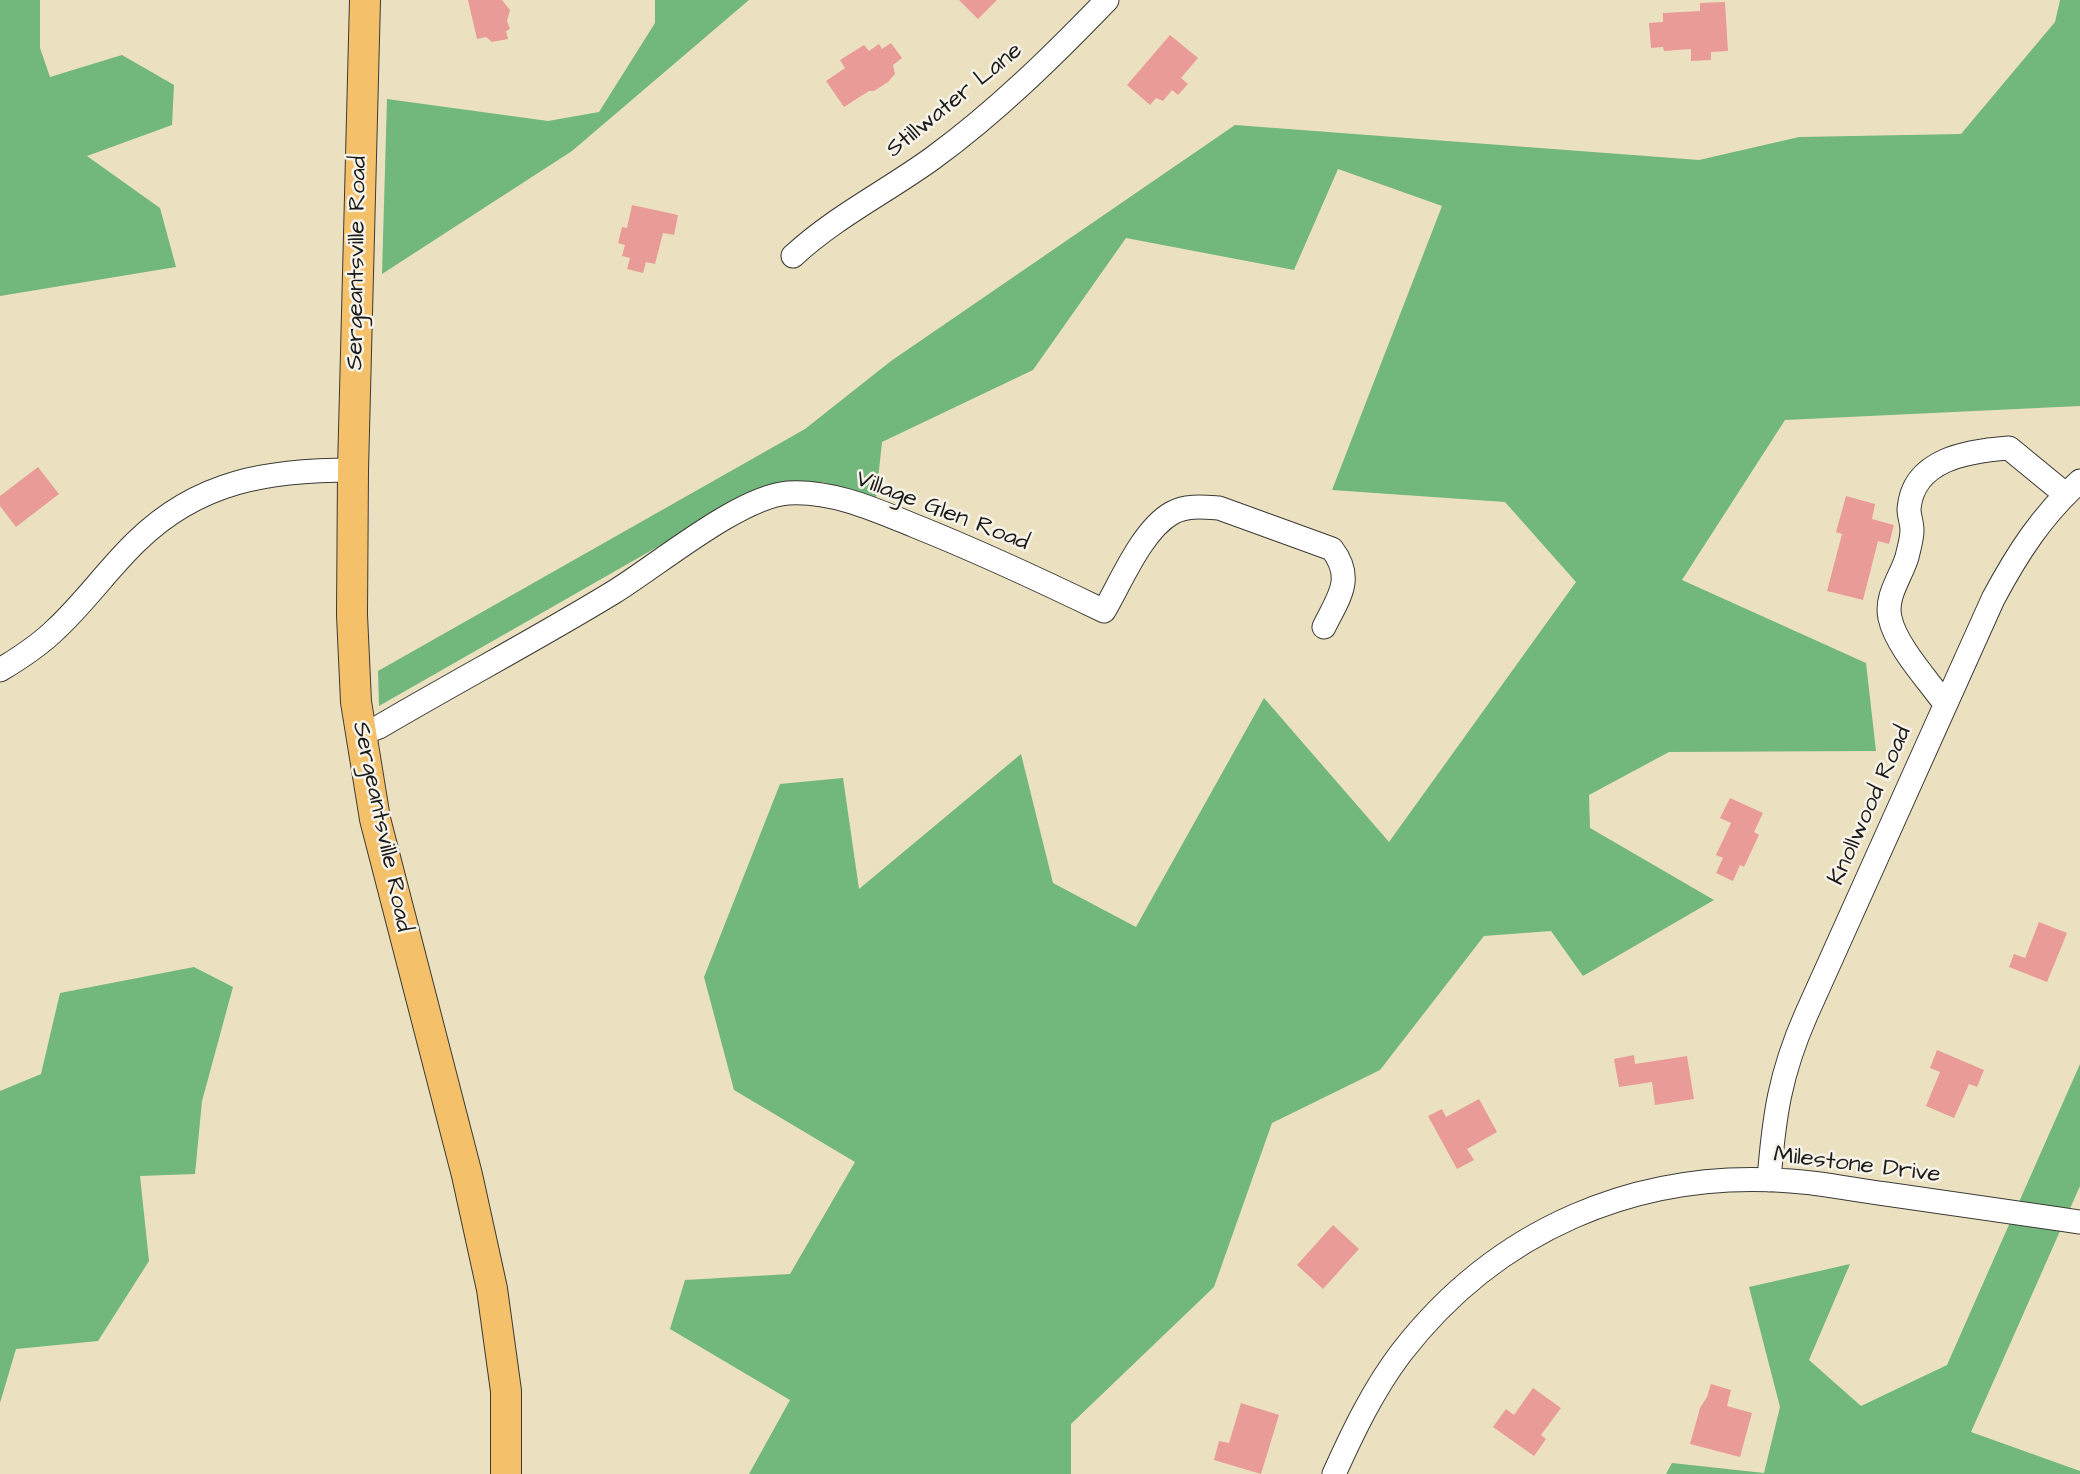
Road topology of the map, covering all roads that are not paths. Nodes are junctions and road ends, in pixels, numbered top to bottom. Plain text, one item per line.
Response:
1 (365, 0) edge
2 (1107, 0) edge
3 (793, 256) dead end
4 (353, 470) junction
5 (2073, 487) edge
6 (1324, 627) dead end
7 (0, 670) edge
8 (1945, 704) junction
9 (359, 734) junction
10 (1769, 1180) junction
11 (2080, 1222) edge
12 (506, 1474) edge
13 (1334, 1474) edge

1 - 4 main road, Sergeantsville Road
2 - 3 street, Stillwater Lane
4 - 7 street
4 - 9 main road, Sergeantsville Road
5 - 8 street, Knollwood Road
5 - 8 street
6 - 9 street, Village Glen Road
8 - 10 street, Knollwood Road
9 - 12 main road, Sergeantsville Road
10 - 11 street, Milestone Drive
10 - 13 street, Milestone Drive

